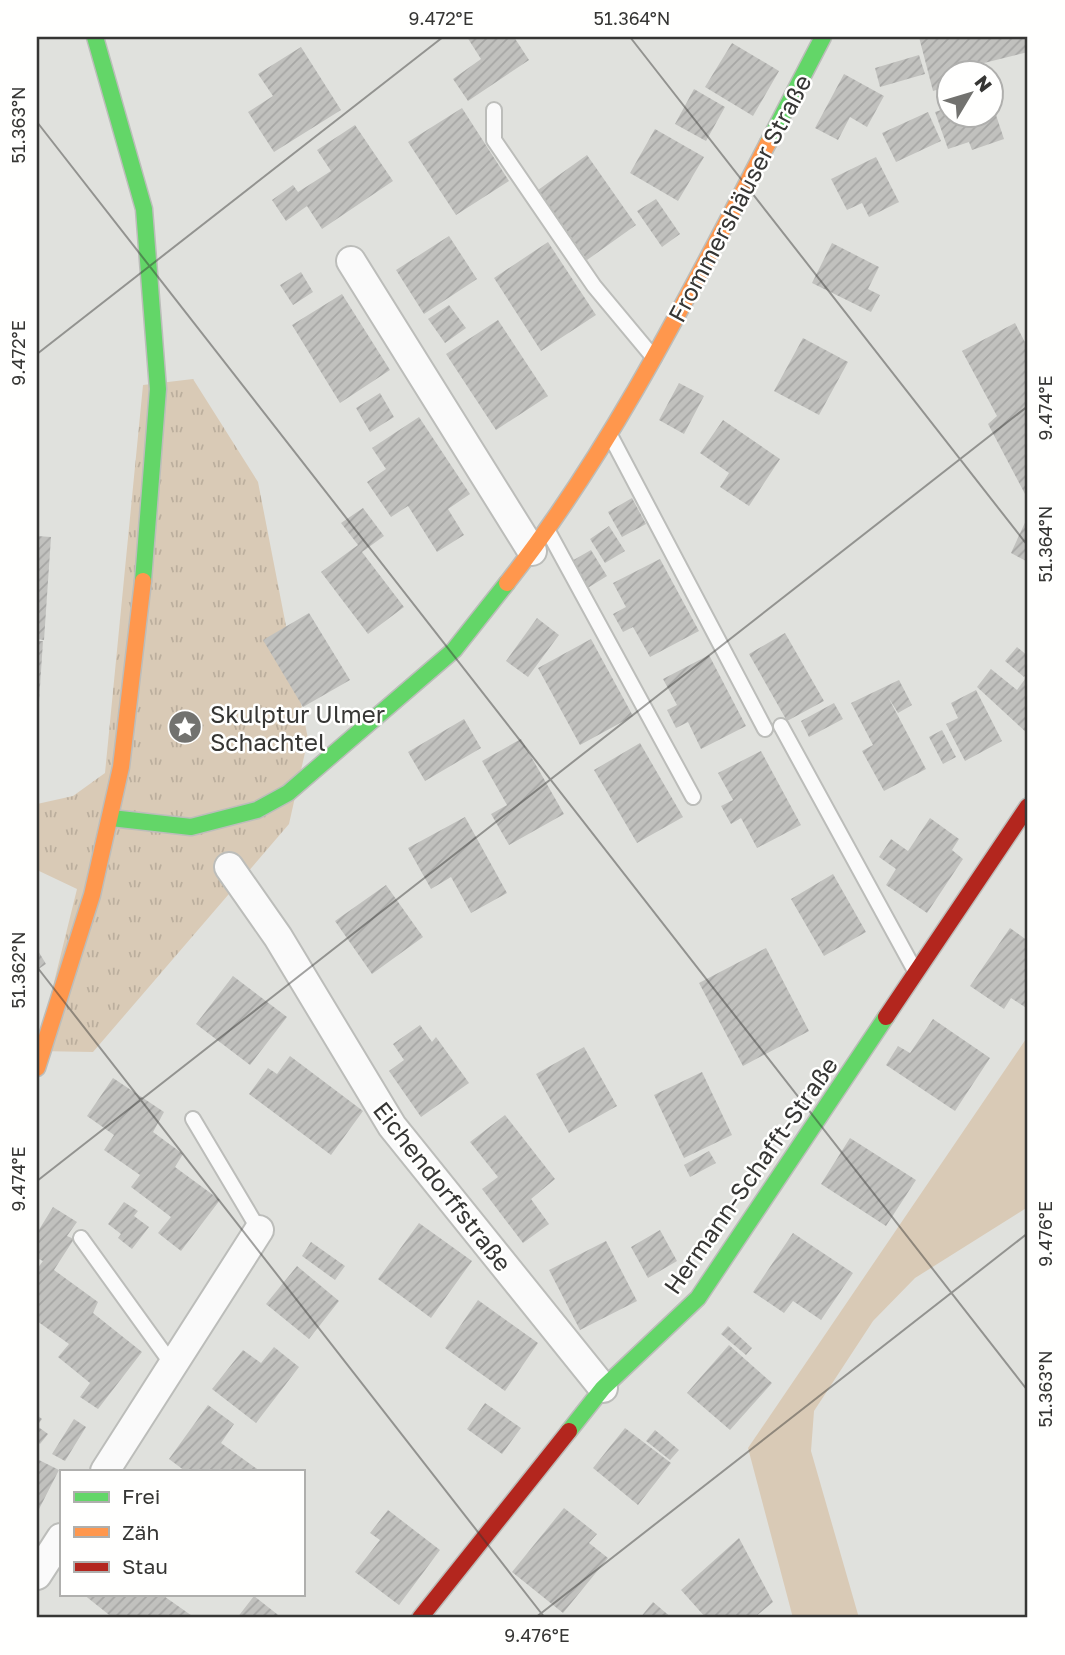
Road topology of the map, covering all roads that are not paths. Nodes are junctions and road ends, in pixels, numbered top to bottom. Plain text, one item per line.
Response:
1 (95, 37) edge
2 (823, 37) edge
3 (494, 110) dead end
4 (351, 261) dead end
5 (655, 359) junction
6 (609, 433) junction
7 (539, 540) junction
8 (780, 726) dead end
9 (765, 729) dead end
10 (693, 797) dead end
11 (1028, 806) edge
12 (111, 818) junction
13 (229, 867) dead end
14 (917, 973) junction
15 (37, 1068) edge
16 (192, 1119) dead end
17 (259, 1230) joint
18 (81, 1238) dead end
19 (174, 1367) junction
20 (603, 1388) junction
21 (106, 1470) edge
22 (60, 1540) edge
23 (37, 1575) edge
24 (420, 1618) edge

1 - 12 street
2 - 5 street, Frommershäuser Straße
3 - 5 lane, Frommershäuser Straße
4 - 7 street
5 - 6 street, Frommershäuser Straße
6 - 7 street, Frommershäuser Straße
6 - 9 lane
7 - 10 lane
7 - 12 street, Frommershäuser Straße
8 - 14 lane
11 - 14 street, Hermann-Schafft-Straße
12 - 15 street
13 - 20 street, Eichendorffstraße
14 - 20 street, Hermann-Schafft-Straße
16 - 17 lane
17 - 19 street
18 - 19 lane
19 - 21 street
20 - 24 street, Hermann-Schafft-Straße
22 - 23 street

